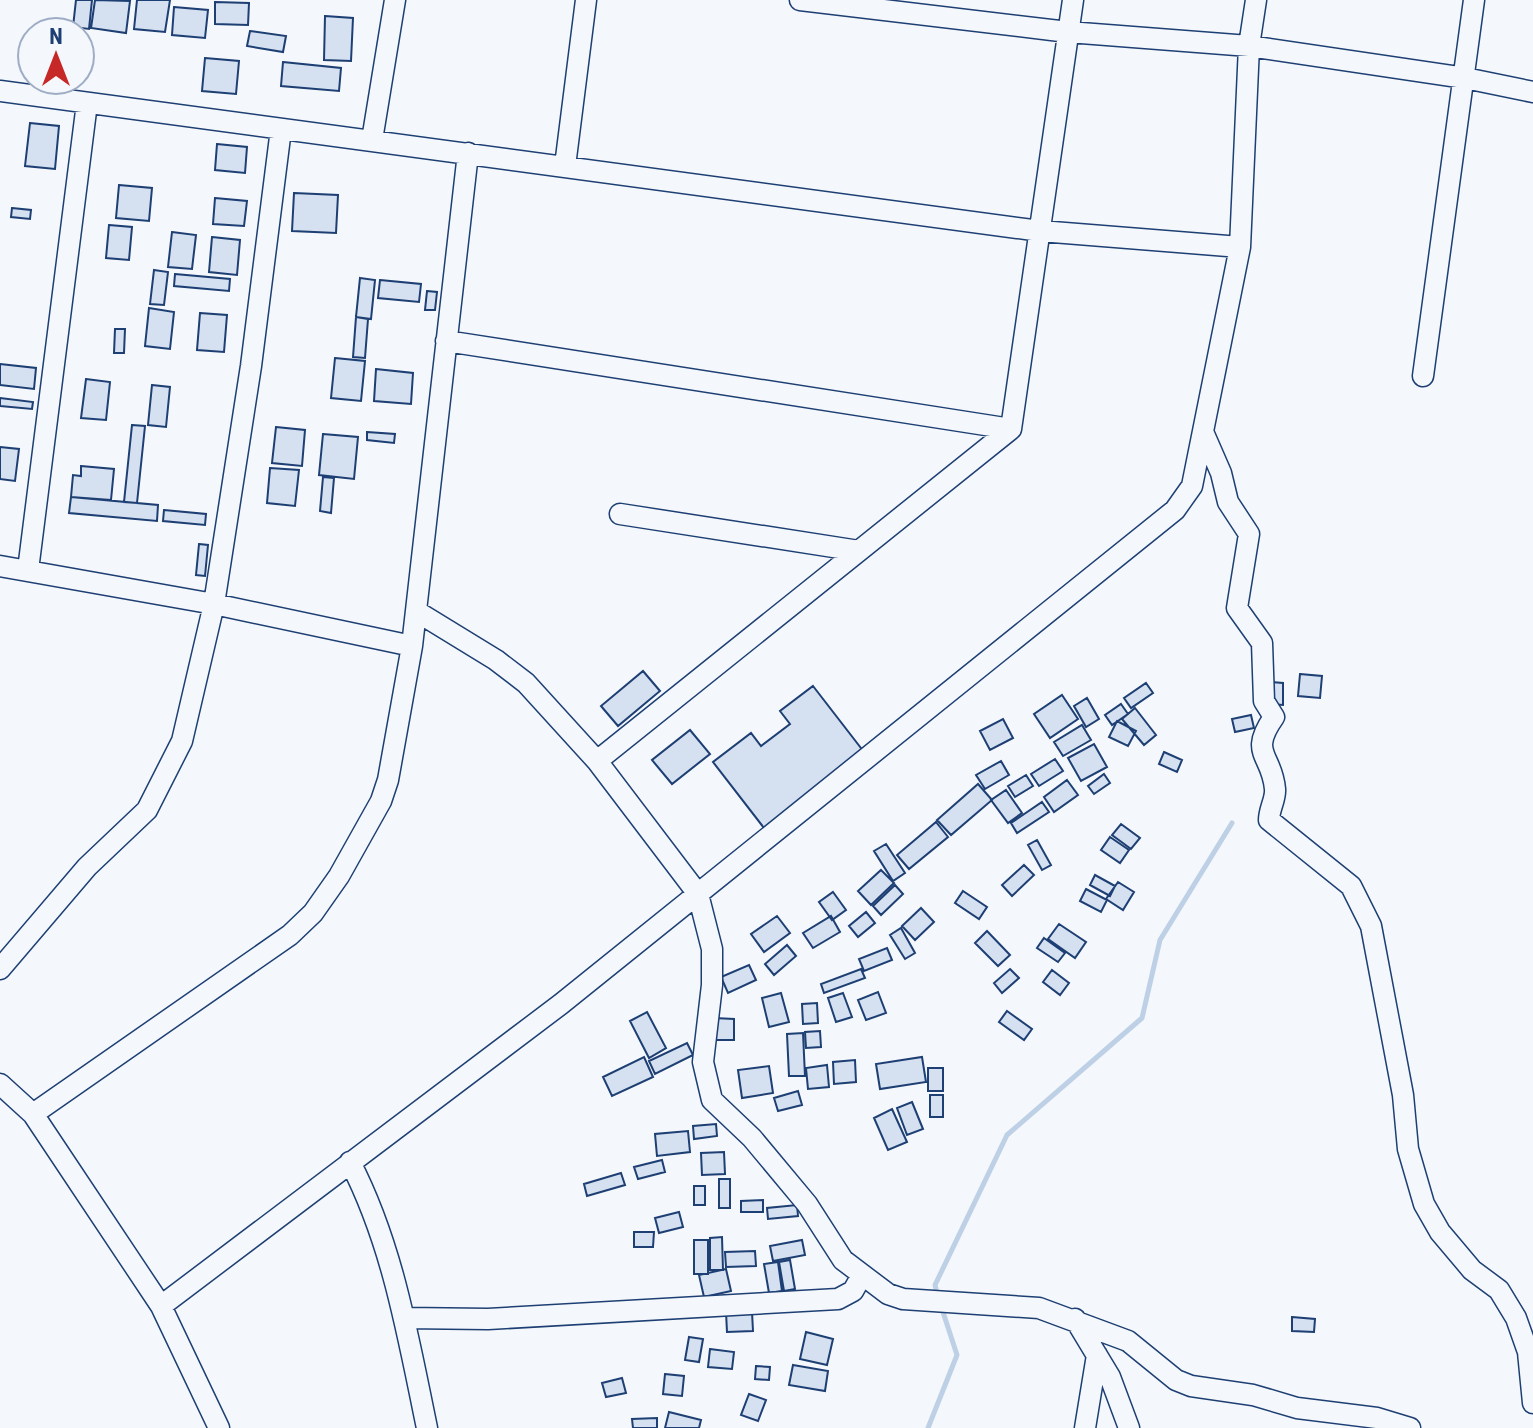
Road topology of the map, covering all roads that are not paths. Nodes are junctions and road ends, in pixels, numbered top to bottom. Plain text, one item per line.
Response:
1 (395, 0) edge
2 (586, 0) edge
3 (800, 0) edge
4 (1073, 0) edge
5 (1256, 0) edge
6 (1474, 0) edge
7 (1068, 32) junction
8 (1249, 46) junction
9 (1465, 78) junction
10 (0, 91) edge
11 (1533, 92) edge
12 (87, 103) junction
13 (281, 129) junction
14 (372, 140) junction
15 (468, 153) junction
16 (565, 166) junction
17 (1040, 231) junction
18 (1240, 247) junction
19 (446, 341) junction
20 (1423, 376) dead end
21 (1011, 429) junction
22 (1204, 434) junction
23 (620, 514) dead end
24 (859, 551) junction
25 (0, 566) edge
26 (28, 570) junction
27 (214, 604) junction
28 (416, 611) junction
29 (412, 646) junction
30 (597, 761) junction
31 (698, 894) junction
32 (0, 969) edge
33 (0, 1084) edge
34 (33, 1114) junction
35 (350, 1162) junction
36 (861, 1277) junction
37 (161, 1306) junction
38 (405, 1318) junction
39 (1075, 1319) junction
40 (1097, 1355) junction
41 (1533, 1403) edge
42 (1312, 1418) edge
43 (219, 1428) edge
44 (427, 1428) edge
45 (1085, 1428) edge
46 (1129, 1428) edge
47 (1410, 1428) edge

1 - 14 street
2 - 16 street
3 - 7 street
4 - 7 street
5 - 8 street
6 - 9 street
7 - 8 street
7 - 17 street
8 - 9 street
8 - 18 street
9 - 11 street
9 - 20 street
10 - 12 street
12 - 13 street
12 - 26 street
13 - 14 street
13 - 27 street
14 - 15 street
15 - 16 street
15 - 19 street
16 - 17 street
17 - 18 street
17 - 21 street
18 - 22 street
19 - 21 street
19 - 28 street
21 - 24 street
22 - 31 street
22 - 41 street
23 - 24 street
24 - 30 street
25 - 26 street
26 - 27 street
27 - 29 street
27 - 32 street
28 - 29 street
28 - 30 street
29 - 34 street
30 - 31 street
31 - 35 street
31 - 36 street
33 - 34 street
34 - 37 street
35 - 37 street
35 - 38 street
36 - 38 street
36 - 39 street
37 - 43 street
38 - 44 street
39 - 40 street
39 - 42 street
40 - 45 street
40 - 46 street
42 - 47 street

